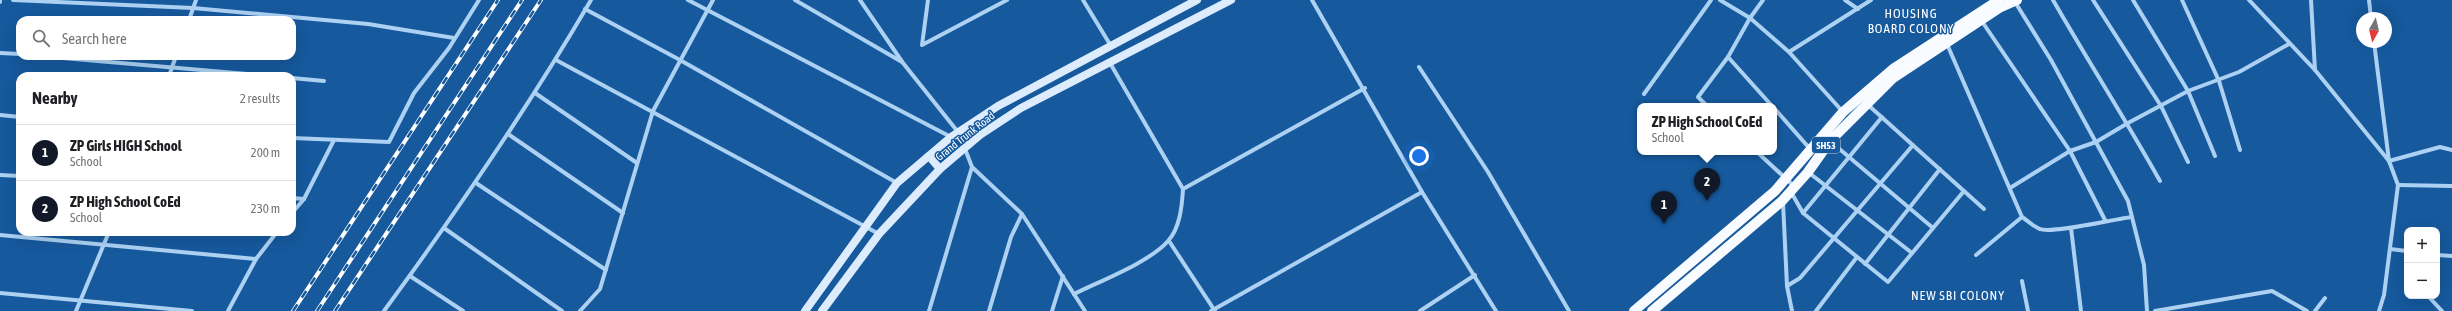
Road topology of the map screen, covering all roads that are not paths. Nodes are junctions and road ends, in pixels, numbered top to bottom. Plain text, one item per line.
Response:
1 (13, 0) edge
2 (196, 0) edge
3 (479, 0) edge
4 (591, 0) edge
5 (688, 0) edge
6 (713, 0) edge
7 (794, 0) edge
8 (860, 0) edge
9 (928, 0) edge
10 (1007, 0) edge
11 (1083, 0) edge
12 (1197, 0) edge
13 (1231, 0) edge
14 (1312, 0) edge
15 (1711, 0) edge
16 (1720, 0) edge
17 (1764, 0) edge
18 (1845, 0) edge
19 (1871, 0) edge
20 (2053, 0) edge
21 (2093, 0) edge
22 (2133, 0) edge
23 (2182, 0) edge
24 (2249, 0) edge
25 (2311, 0) edge
26 (2369, 0) edge
27 (2016, 1) edge
28 (1994, 3) edge
29 (193, 8) junction
30 (585, 9) junction
31 (1858, 9) junction
32 (707, 10) junction
33 (2370, 12) edge
34 (190, 16) edge
35 (280, 16) edge
36 (296, 17) edge
37 (1750, 18) junction
38 (1981, 20) junction
39 (454, 38) junction
40 (1115, 44) junction
41 (1947, 44) junction
42 (2289, 44) junction
43 (2375, 48) edge
44 (0, 52) edge
45 (1789, 52) junction
46 (16, 54) edge
47 (1127, 54) junction
48 (1092, 56) junction
49 (1728, 56) junction
50 (88, 60) edge
51 (175, 60) edge
52 (556, 60) junction
53 (680, 60) junction
54 (904, 63) junction
55 (1110, 63) junction
56 (172, 67) junction
57 (1419, 67) dead end
58 (1099, 68) junction
59 (2315, 70) junction
60 (170, 72) edge
61 (226, 72) edge
62 (296, 78) edge
63 (324, 81) dead end
64 (2219, 81) junction
65 (1365, 88) junction
66 (2188, 91) junction
67 (535, 93) junction
68 (1644, 94) dead end
69 (1705, 103) edge
70 (1769, 103) edge
71 (1866, 103) junction
72 (2161, 106) junction
73 (653, 111) junction
74 (1777, 111) edge
75 (0, 115) edge
76 (1846, 116) junction
77 (16, 117) edge
78 (1882, 117) junction
79 (2128, 123) junction
80 (971, 124) junction
81 (508, 134) junction
82 (955, 135) junction
83 (980, 135) junction
84 (296, 138) edge
85 (334, 140) junction
86 (1830, 141) junction
87 (2096, 142) junction
88 (1913, 145) junction
89 (965, 149) junction
90 (1810, 149) junction
91 (2240, 150) dead end
92 (2452, 150) edge
93 (2070, 151) junction
94 (1760, 155) edge
95 (929, 156) junction
96 (1850, 156) junction
97 (2215, 156) dead end
98 (1818, 158) junction
99 (2389, 161) junction
100 (2188, 162) dead end
101 (638, 163) junction
102 (972, 167) junction
103 (940, 169) junction
104 (1940, 170) junction
105 (1808, 172) junction
106 (0, 175) edge
107 (16, 176) edge
108 (1786, 178) junction
109 (2160, 181) dead end
110 (1881, 182) junction
111 (476, 183) junction
112 (897, 183) junction
113 (2398, 185) junction
114 (1826, 186) junction
115 (2452, 186) edge
116 (2010, 188) junction
117 (1183, 189) junction
118 (1793, 190) junction
119 (1964, 191) junction
120 (1422, 192) junction
121 (296, 198) edge
122 (304, 199) junction
123 (1782, 201) junction
124 (1910, 207) junction
125 (296, 208) edge
126 (1858, 209) junction
127 (1984, 209) dead end
128 (623, 213) junction
129 (1803, 213) junction
130 (1022, 214) junction
131 (2022, 217) junction
132 (2132, 217) junction
133 (2105, 220) junction
134 (865, 226) junction
135 (444, 228) junction
136 (1933, 228) junction
137 (2071, 228) junction
138 (879, 234) junction
139 (0, 235) edge
140 (1888, 235) junction
141 (107, 236) edge
142 (274, 236) edge
143 (1834, 238) junction
144 (1169, 241) junction
145 (104, 245) junction
146 (2390, 249) junction
147 (2404, 251) edge
148 (1912, 253) junction
149 (1976, 255) dead end
150 (2440, 255) edge
151 (2452, 256) edge
152 (1858, 257) junction
153 (256, 259) junction
154 (1865, 264) junction
155 (606, 270) junction
156 (1475, 275) junction
157 (410, 276) junction
158 (1063, 276) junction
159 (2022, 281) dead end
160 (1787, 286) junction
161 (0, 293) edge
162 (1074, 294) junction
163 (2325, 298) dead end
164 (2431, 299) edge
165 (80, 301) junction
166 (1213, 310) edge
167 (76, 311) edge
168 (192, 311) edge
169 (228, 311) edge
170 (384, 311) edge
171 (463, 311) edge
172 (562, 311) edge
173 (580, 311) edge
174 (805, 311) edge
175 (822, 311) edge
176 (928, 311) edge
177 (990, 311) edge
178 (1052, 311) edge
179 (1085, 311) edge
180 (1420, 311) edge
181 (1496, 311) edge
182 (1569, 311) edge
183 (1634, 311) edge
184 (1652, 311) edge
185 (1792, 311) edge
186 (1816, 311) edge
187 (2028, 311) edge
188 (2082, 311) edge
189 (2146, 311) edge
190 (2155, 311) edge
191 (2307, 311) edge
192 (2315, 311) edge
193 (2379, 311) edge
194 (2442, 311) edge

1 - 29 street
2 - 29 street
3 - 39 street
4 - 30 street
5 - 32 street
6 - 32 street
7 - 54 street
8 - 54 street
9 - 10 street
11 - 40 street
12 - 40 main road
13 - 47 main road, Grand Trunk Road
14 - 65 street
15 - 68 street
16 - 37 street
17 - 37 street
18 - 31 street
19 - 31 street
20 - 79 street
21 - 72 street
22 - 66 street
23 - 64 street
24 - 42 street
25 - 59 street
26 - 33 street
27 - 28 main road, SH53
27 - 87 street
28 - 38 main road, SH53
28 - 76 main road, SH53
29 - 34 street
29 - 35 street
30 - 52 street
30 - 53 street
31 - 45 street
32 - 53 street
32 - 82 street
36 - 39 street
37 - 45 street
37 - 49 street
38 - 41 main road, SH53
38 - 93 street
39 - 85 street
40 - 47 main road
40 - 48 main road
41 - 71 main road, SH53
41 - 116 street
42 - 59 street
42 - 64 street
43 - 99 street
44 - 46 street
45 - 76 street
47 - 55 main road, Grand Trunk Road
48 - 58 main road
48 - 80 main road
49 - 69 street
49 - 70 street
50 - 56 street
51 - 56 street
52 - 67 street
52 - 73 street
53 - 73 street
53 - 112 street
54 - 82 street
55 - 58 main road, Grand Trunk Road
55 - 117 street
56 - 60 street
56 - 61 street
57 - 182 street
58 - 83 main road, Grand Trunk Road
59 - 99 street
62 - 63 street
64 - 66 street
64 - 91 street
65 - 117 street
65 - 120 street
66 - 72 street
66 - 97 street
67 - 81 street
67 - 101 street
71 - 76 main road, SH53
71 - 78 street
72 - 79 street
72 - 100 street
73 - 101 street
73 - 134 street
74 - 90 street
75 - 77 street
76 - 86 main road, SH53
76 - 90 main road, SH53
78 - 88 street
78 - 96 street
79 - 87 street
79 - 109 street
80 - 82 main road
80 - 83 main road
81 - 111 street
81 - 128 street
82 - 95 main road
83 - 89 main road, Grand Trunk Road
84 - 85 street
85 - 122 street
86 - 96 street
86 - 98 main road, SH53
87 - 93 street
87 - 132 street
88 - 104 street
88 - 110 street
89 - 102 street
89 - 103 main road, Grand Trunk Road
90 - 98 street
90 - 108 main road, SH53
92 - 99 street
93 - 116 street
93 - 133 street
94 - 108 street
95 - 103 main road
95 - 112 main road
96 - 110 street
96 - 114 street
98 - 105 main road, SH53
99 - 113 street
101 - 128 street
102 - 130 street
102 - 176 street
103 - 138 main road, Grand Trunk Road
104 - 119 street
104 - 124 street
105 - 114 street
105 - 118 main road, SH53
106 - 107 street
108 - 118 street
108 - 183 main road, SH53
110 - 124 street
110 - 126 street
111 - 135 street
111 - 155 street
112 - 134 main road
113 - 115 street
113 - 146 street
114 - 126 street
114 - 129 street
116 - 131 street
117 - 144 street
118 - 123 main road, SH53
118 - 129 street
119 - 127 street
119 - 136 street
120 - 156 street
120 - 166 street
121 - 122 street
122 - 125 street
123 - 160 street
123 - 184 main road, SH53
124 - 136 street
124 - 140 street
126 - 140 street
126 - 143 street
128 - 155 street
129 - 143 street
130 - 158 street
130 - 177 street
131 - 137 street
131 - 149 street
132 - 133 street
132 - 189 street
133 - 137 street
134 - 138 street
134 - 174 main road
135 - 157 street
135 - 172 street
136 - 148 street
137 - 188 street
138 - 175 main road, Grand Trunk Road
139 - 145 street
140 - 148 street
140 - 154 street
141 - 145 street
142 - 153 street
143 - 152 street
143 - 160 street
144 - 162 street
144 - 166 street
145 - 153 street
145 - 165 street
146 - 147 street
146 - 193 street
148 - 154 street
150 - 151 street
152 - 154 street
152 - 186 street
153 - 169 street
155 - 173 street
156 - 180 street
156 - 181 street
157 - 170 street
157 - 171 street
158 - 162 street
158 - 178 street
159 - 187 street
160 - 185 street
161 - 165 street
162 - 179 street
163 - 192 street
164 - 194 street
165 - 167 street
165 - 168 street
190 - 191 street

